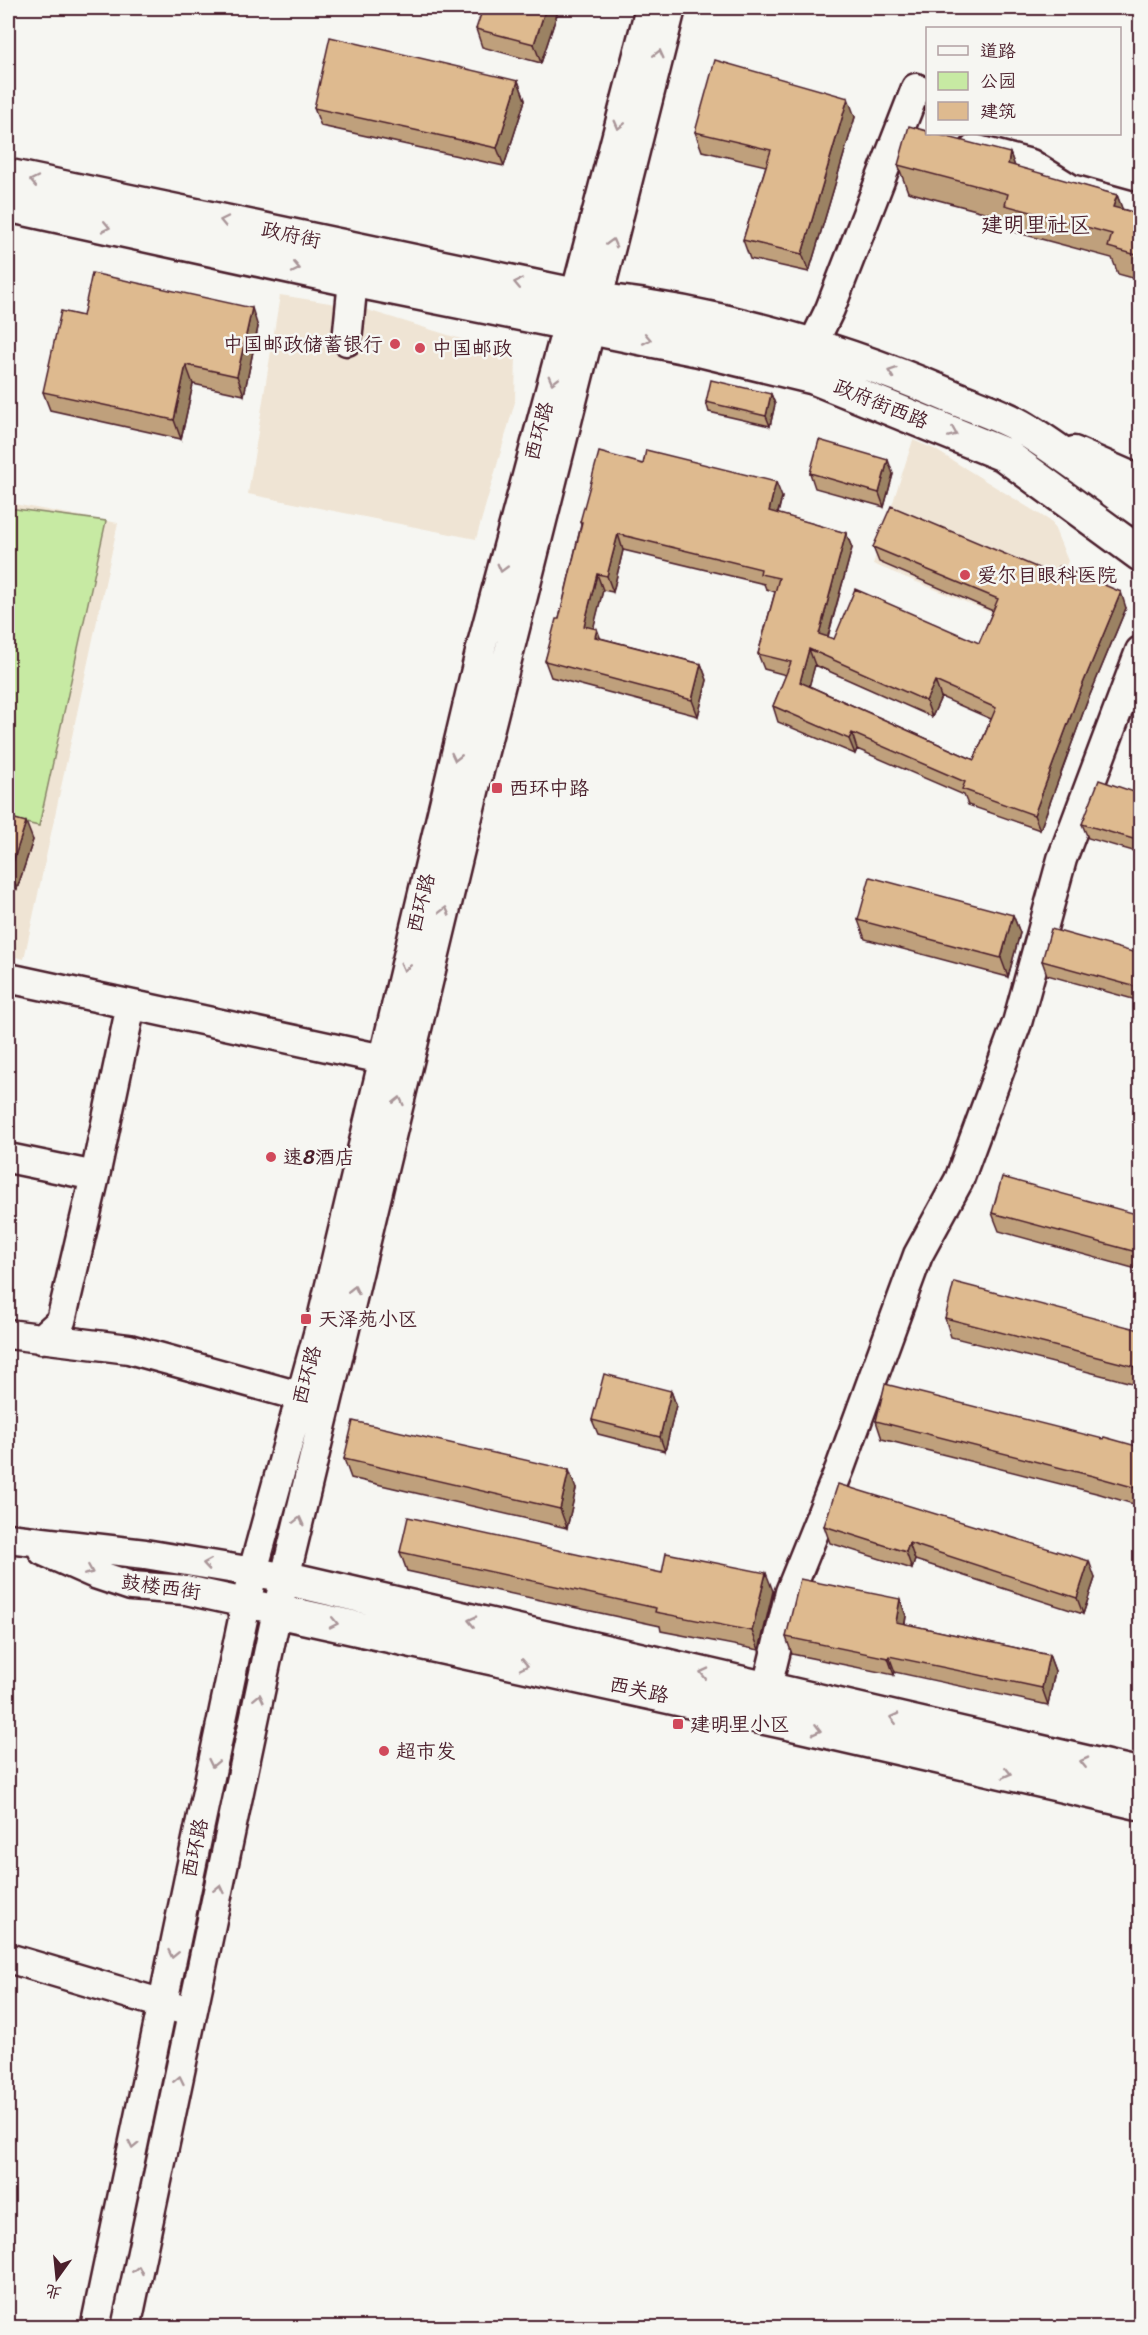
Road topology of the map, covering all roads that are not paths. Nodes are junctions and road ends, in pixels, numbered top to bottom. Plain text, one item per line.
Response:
1 (650, 8) edge
2 (671, 8) edge
3 (916, 88) dead end
4 (954, 144) edge
5 (8, 176) edge
6 (8, 205) edge
7 (1140, 208) edge
8 (353, 280) junction
9 (583, 312) junction
10 (347, 341) dead end
11 (813, 344) junction
12 (1023, 428) junction
13 (1140, 480) edge
14 (1140, 510) edge
15 (1140, 554) edge
16 (1140, 651) edge
17 (8, 978) edge
18 (131, 1005) junction
19 (395, 1062) junction
20 (8, 1158) edge
21 (96, 1176) junction
22 (8, 1334) edge
23 (41, 1339) junction
24 (301, 1396) junction
25 (328, 1404) junction
26 (12, 1539) edge
27 (253, 1571) junction
28 (285, 1578) junction
29 (262, 1607) junction
30 (767, 1687) junction
31 (1140, 1775) edge
32 (1140, 1803) edge
33 (8, 1958) edge
34 (162, 2004) junction
35 (193, 2014) junction
36 (95, 2328) edge
37 (126, 2328) edge

1 -> 9 street, 西环路
9 -> 2 street, 西环路
3 - 11 street
4 - 7 street
9 -> 5 main road, 政府街
6 -> 8 main road, 政府街
8 - 9 main road, 政府街
8 - 10 street
9 - 11 main road, 政府街西路
9 -> 15 main road, 政府街西路
9 - 19 street, 西环路
12 -> 11 main road, 政府街西路
12 - 13 street
12 - 14 main road, 政府街西路
16 - 30 street
17 - 18 street
18 - 19 street
18 - 21 street
19 - 24 street, 西环路
25 -> 19 street, 西环路
20 - 21 street
21 - 23 street
22 - 23 street
23 - 24 street
24 - 25 street
24 - 27 street, 西环路
28 -> 25 street, 西环路
27 -> 26 street, 鼓楼西街
26 -> 29 street, 鼓楼西街
27 - 28 street, 鼓楼西街
27 - 29 street, 西环路
28 - 29 street, 西环路
30 -> 28 main road, 西关路
29 -> 32 main road, 西关路
29 -> 34 street, 西环路
35 -> 29 street, 西环路
31 -> 30 main road, 西关路
33 - 34 street
34 - 35 street
34 -> 36 street, 西环路
37 -> 35 street, 西环路

